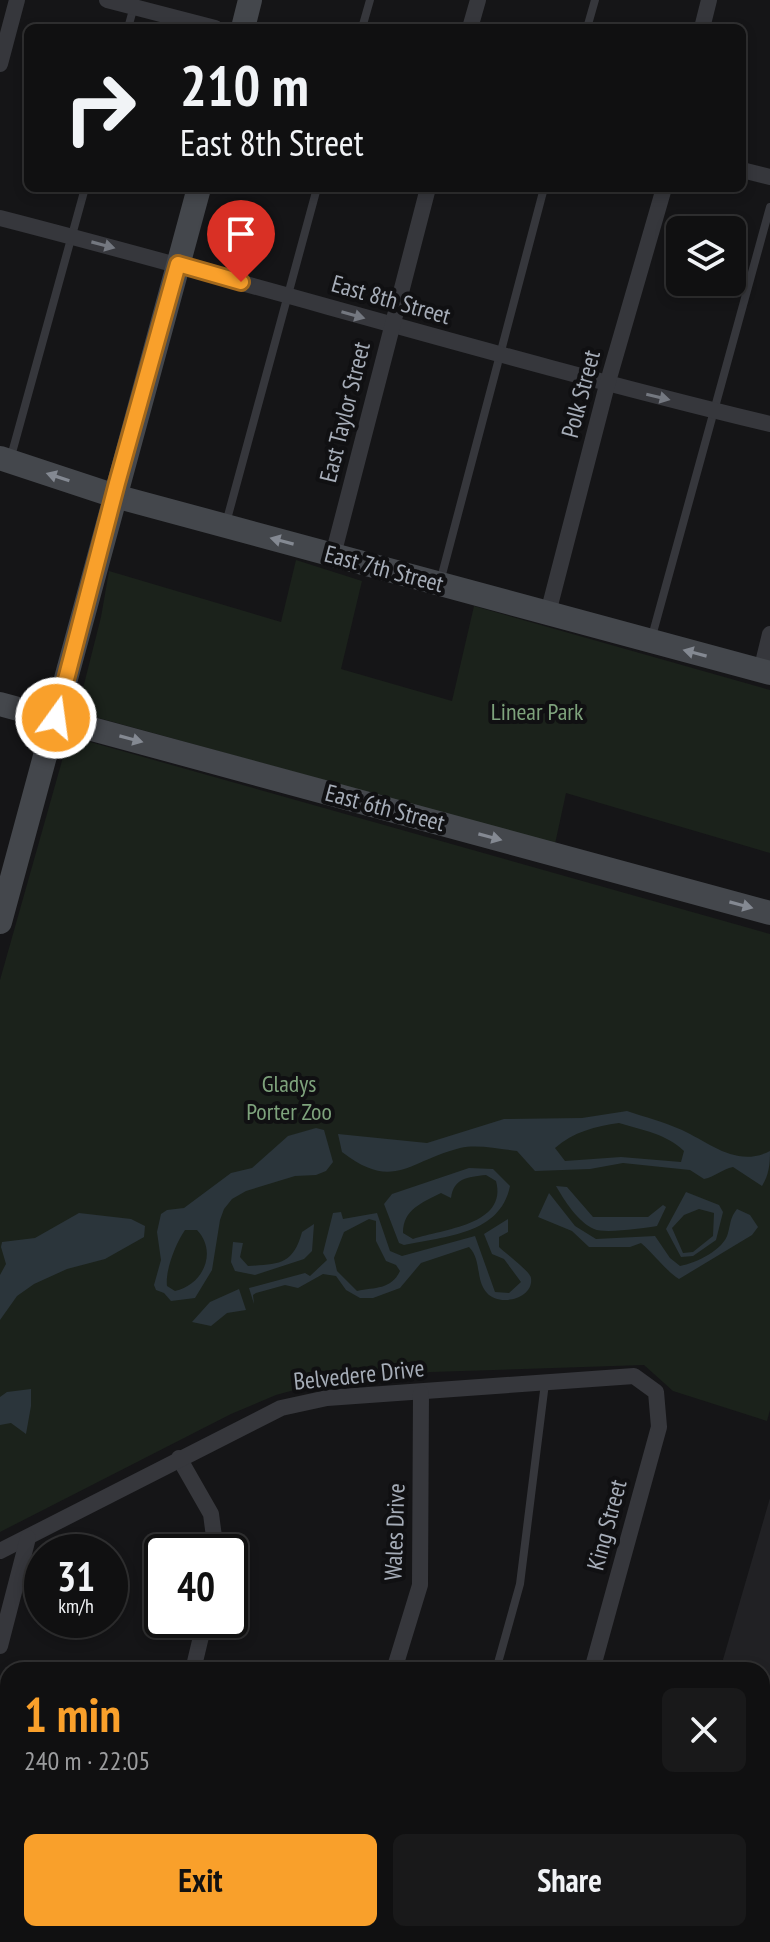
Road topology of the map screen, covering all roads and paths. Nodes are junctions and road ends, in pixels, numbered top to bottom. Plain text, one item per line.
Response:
1 (17, 0) edge
2 (107, 0) edge
3 (250, 0) edge
4 (370, 0) edge
5 (478, 0) edge
6 (595, 0) edge
7 (709, 0) edge
8 (135, 4) edge
9 (129, 24) edge
10 (202, 24) edge
11 (244, 24) edge
12 (363, 24) edge
13 (471, 24) edge
14 (588, 24) edge
15 (703, 24) edge
16 (0, 64) edge
17 (746, 171) edge
18 (770, 177) edge
19 (84, 192) edge
20 (198, 192) edge
21 (316, 192) edge
22 (427, 192) edge
23 (543, 192) edge
24 (663, 192) edge
25 (770, 207) edge
26 (0, 218) edge
27 (72, 237) junction
28 (178, 264) junction
29 (287, 296) junction
30 (392, 326) junction
31 (501, 356) junction
32 (607, 385) junction
33 (712, 410) junction
34 (770, 424) edge
35 (5, 460) edge
36 (115, 496) junction
37 (225, 526) junction
38 (333, 555) junction
39 (440, 584) junction
40 (548, 613) junction
41 (654, 629) dead end
42 (770, 634) edge
43 (766, 672) edge
44 (0, 704) edge
45 (56, 718) junction
46 (770, 913) edge
47 (0, 922) edge
48 (545, 1383) junction
49 (656, 1392) joint
50 (421, 1393) junction
51 (179, 1458) junction
52 (36, 1534) edge
53 (214, 1534) edge
54 (24, 1540) edge
55 (0, 1551) edge
56 (24, 1553) edge
57 (201, 1638) edge
58 (0, 1646) edge
59 (195, 1662) edge
60 (396, 1662) edge
61 (498, 1662) edge
62 (594, 1662) edge

1 - 16 street
2 - 8 street
3 - 11 main road
4 - 12 lane
5 - 13 street
6 - 14 lane
7 - 15 street
8 - 9 lane
8 - 10 street
17 - 18 street
19 - 27 lane
20 - 28 main road
21 - 29 lane
22 - 30 street, East Taylor Street
23 - 31 lane
24 - 32 street, Polk Street
25 - 33 lane
26 - 27 street, East 8th Street
27 -> 28 street, East 8th Street
27 - 35 lane
28 - 29 street, East 8th Street
28 - 36 main road
29 -> 30 street, East 8th Street
29 - 37 lane
30 - 31 street, East 8th Street
30 - 38 street, East Taylor Street
31 - 32 street, East 8th Street
31 - 39 lane
32 -> 33 street, East 8th Street
32 - 40 street, Polk Street
33 - 34 street, East 8th Street
33 - 41 lane
36 -> 35 main road, East 7th Street
36 - 37 main road, East 7th Street
36 - 45 main road
38 -> 37 main road, East 7th Street
38 - 39 main road, East 7th Street
39 - 40 main road, East 7th Street
43 -> 40 main road, East 7th Street
42 - 43 street
44 - 45 main road, East 6th Street
45 -> 46 main road, East 6th Street
45 - 47 main road
48 - 49 street, Belvedere Drive
48 - 50 street, Belvedere Drive
48 - 61 lane
49 - 62 street, King Street
50 - 51 street, Belvedere Drive
50 - 60 street, Wales Drive
51 - 52 street, Belvedere Drive
51 - 53 street
54 - 55 street, Belvedere Drive
56 - 58 street
57 - 59 street

